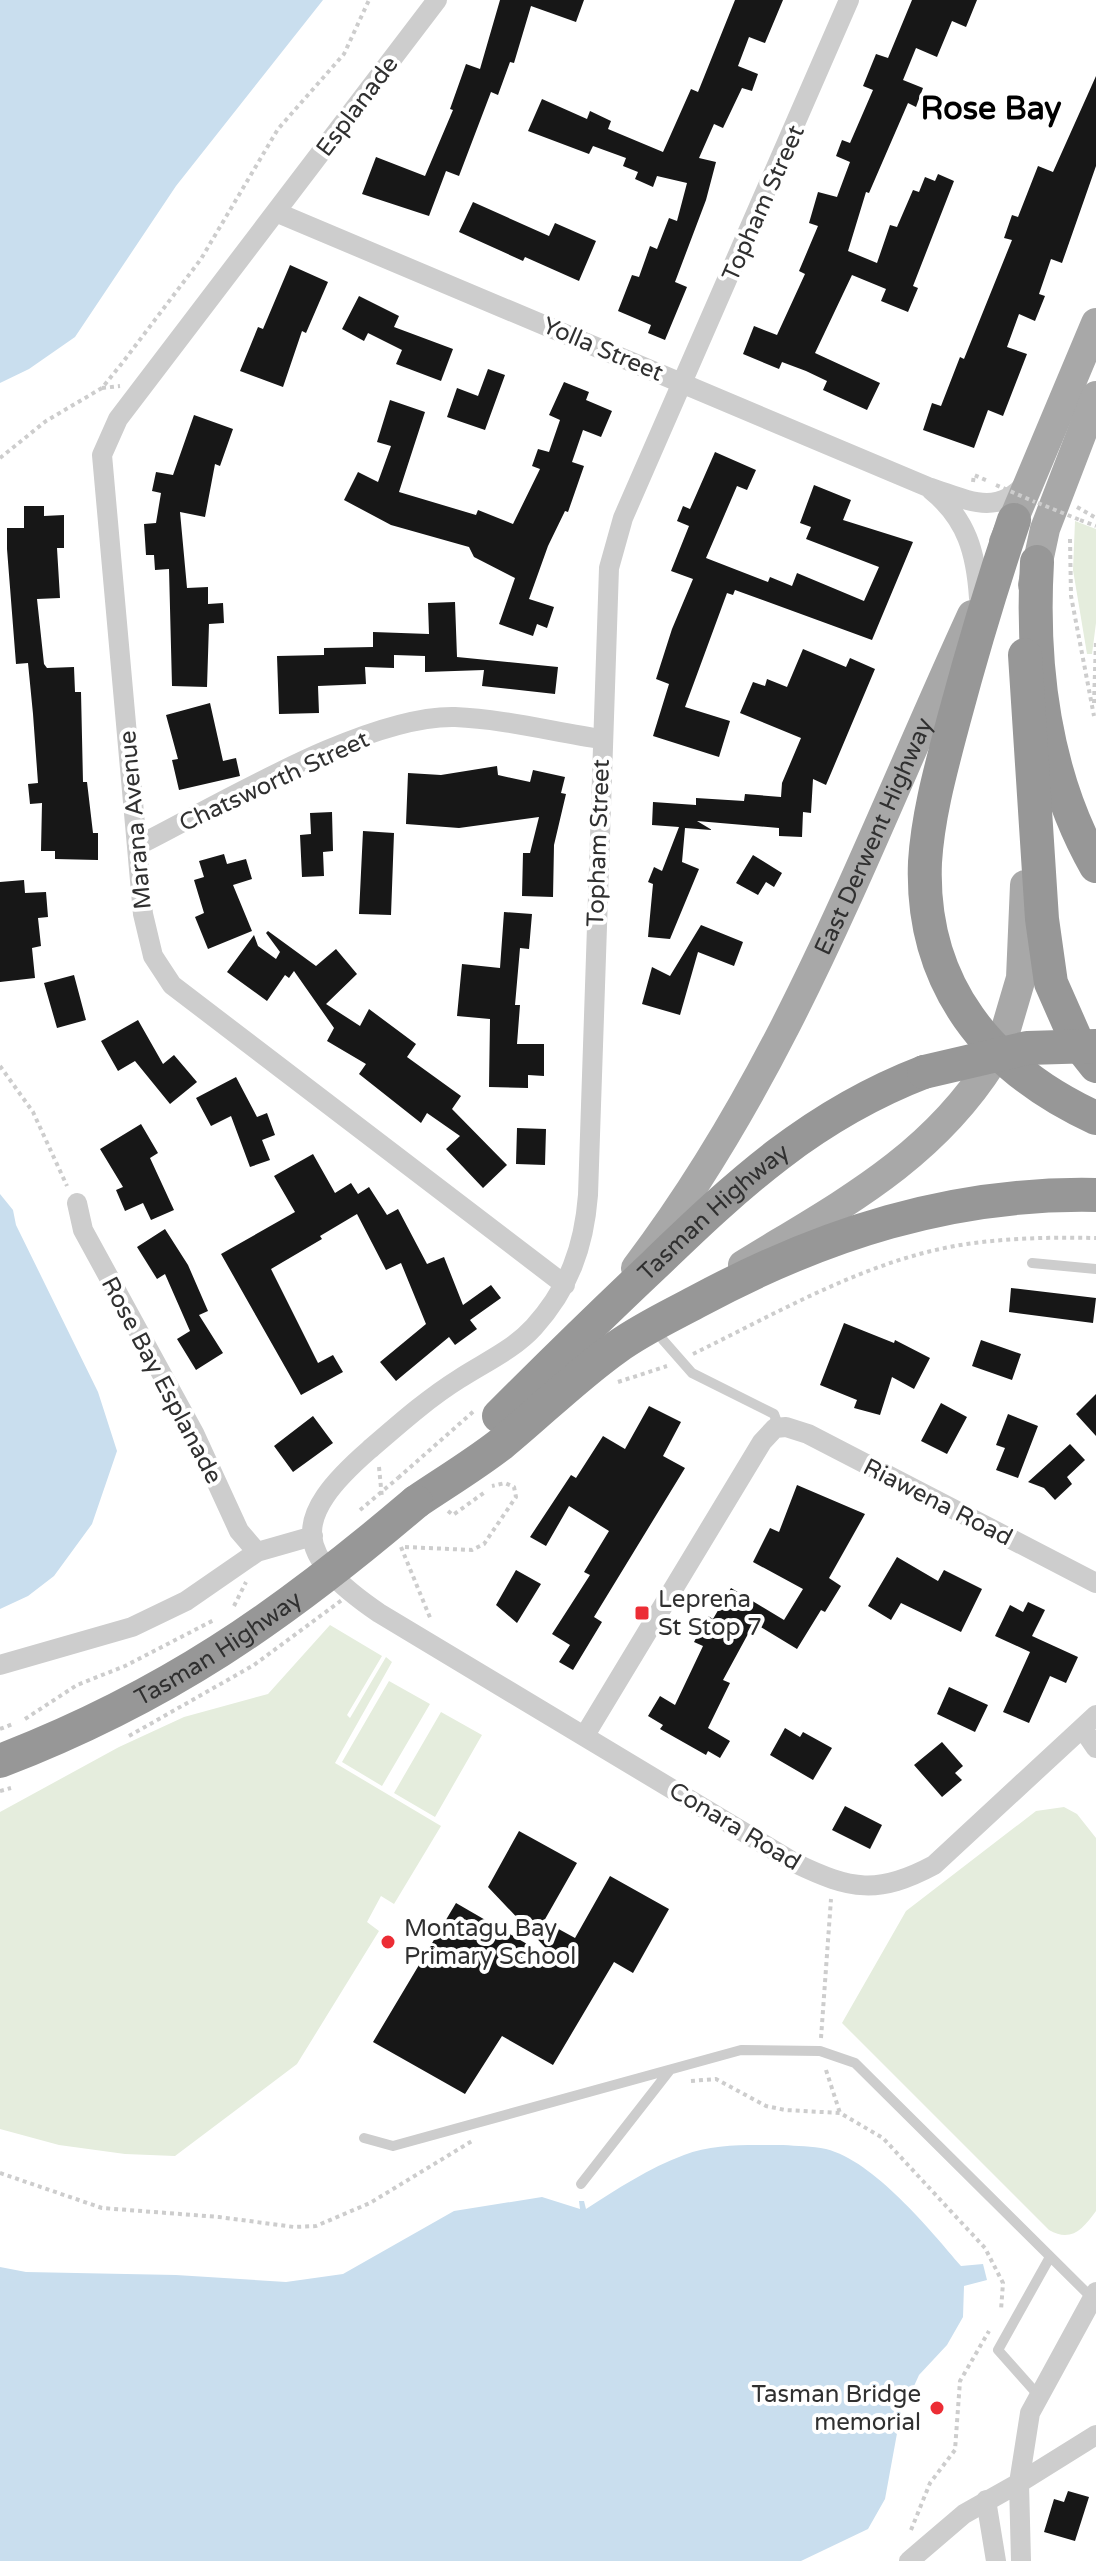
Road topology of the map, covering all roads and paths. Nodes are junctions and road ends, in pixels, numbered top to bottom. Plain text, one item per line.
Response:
1 (369, 0) edge
2 (437, 0) edge
3 (849, 0) edge
4 (278, 213) junction
5 (1096, 323) edge
6 (683, 383) junction
7 (1096, 396) edge
8 (0, 458) edge
9 (1035, 471) junction
10 (975, 476) dead end
11 (985, 480) dead end
12 (996, 485) dead end
13 (928, 487) junction
14 (1074, 506) dead end
15 (1029, 508) junction
16 (1084, 511) dead end
17 (1096, 518) edge
18 (1094, 526) edge
19 (1037, 562) junction
20 (979, 598) junction
21 (1096, 640) edge
22 (1025, 655) junction
23 (1094, 716) edge
24 (1096, 725) edge
25 (601, 739) junction
26 (139, 845) junction
27 (1096, 866) edge
28 (1096, 1046) edge
29 (0, 1066) edge
30 (1096, 1066) edge
31 (1096, 1118) edge
32 (1096, 1195) edge
33 (77, 1203) joint
34 (1096, 1217) edge
35 (1096, 1238) edge
36 (1032, 1263) dead end
37 (1096, 1269) edge
38 (565, 1285) junction
39 (596, 1320) junction
40 (661, 1344) junction
41 (650, 1373) dead end
42 (779, 1428) junction
43 (407, 1490) junction
44 (448, 1511) dead end
45 (353, 1517) dead end
46 (313, 1536) junction
47 (400, 1547) dead end
48 (252, 1556) junction
49 (1096, 1583) edge
50 (248, 1599) dead end
51 (230, 1611) dead end
52 (217, 1618) dead end
53 (0, 1665) edge
54 (123, 1675) dead end
55 (68, 1701) dead end
56 (1089, 1722) edge
57 (0, 1730) edge
58 (585, 1735) junction
59 (1096, 1748) edge
60 (0, 1761) edge
61 (832, 1881) junction
62 (820, 2051) junction
63 (671, 2069) junction
64 (840, 2113) dead end
65 (364, 2138) dead end
66 (581, 2184) dead end
67 (1050, 2257) junction
68 (1094, 2295) edge
69 (1038, 2395) junction
70 (1096, 2435) edge
71 (949, 2461) dead end
72 (1019, 2483) junction
73 (986, 2500) junction
74 (907, 2537) dead end
75 (909, 2561) edge
76 (996, 2561) edge
77 (1021, 2561) edge

1 - 8 path
2 - 4 street, Esplanade
3 - 6 street, Topham Street
4 - 6 street, Yolla Street
4 - 26 street, Marana Avenue
5 - 9 main road, East Derwent Highway
6 - 13 street, Yolla Street
6 - 25 street, Topham Street
7 - 19 main road
9 - 13 street, Yolla Street
9 - 15 main road, East Derwent Highway
10 - 11 path
12 - 15 path, bridge
13 - 20 street, Yolla Street
14 - 23 path
15 - 18 path, bridge
15 - 20 main road, East Derwent Highway
15 - 31 highway
16 - 17 path
19 - 22 main road
19 - 27 highway
20 - 39 main road, East Derwent Highway
21 - 23 path
22 - 30 highway
22 - 40 main road
23 - 24 path
25 - 26 street, Chatsworth Street
25 - 38 street, Topham Street
26 - 38 street, Marana Avenue
28 - 39 highway, Tasman Highway, bridge
29 - 33 path
32 - 40 highway, Tasman Highway
33 - 48 street, Rose Bay Esplanade
34 - 40 highway
35 - 40 path
36 - 37 lane
38 - 46 street, Topham Street
39 - 43 highway, Tasman Highway
40 - 41 path
40 - 42 lane
40 - 43 highway, Tasman Highway
42 - 49 street, Riawena Road
42 - 58 street
43 - 45 path, bridge
43 - 60 highway, Tasman Highway, bridge
44 - 47 path
46 - 48 street
46 - 58 street, Conara Road
48 - 51 path
48 - 53 street
50 - 54 path
52 - 57 path
55 - 57 path
56 - 59 street
56 - 61 street, Conara Road
58 - 61 street, Conara Road
61 - 62 path
62 - 63 lane
62 - 64 path
62 - 67 lane
63 - 65 lane
63 - 66 lane
67 - 68 lane
67 - 69 lane
68 - 69 street
69 - 72 street
70 - 72 street
71 - 74 path
72 - 73 street
72 - 77 street
73 - 75 street
73 - 76 street

